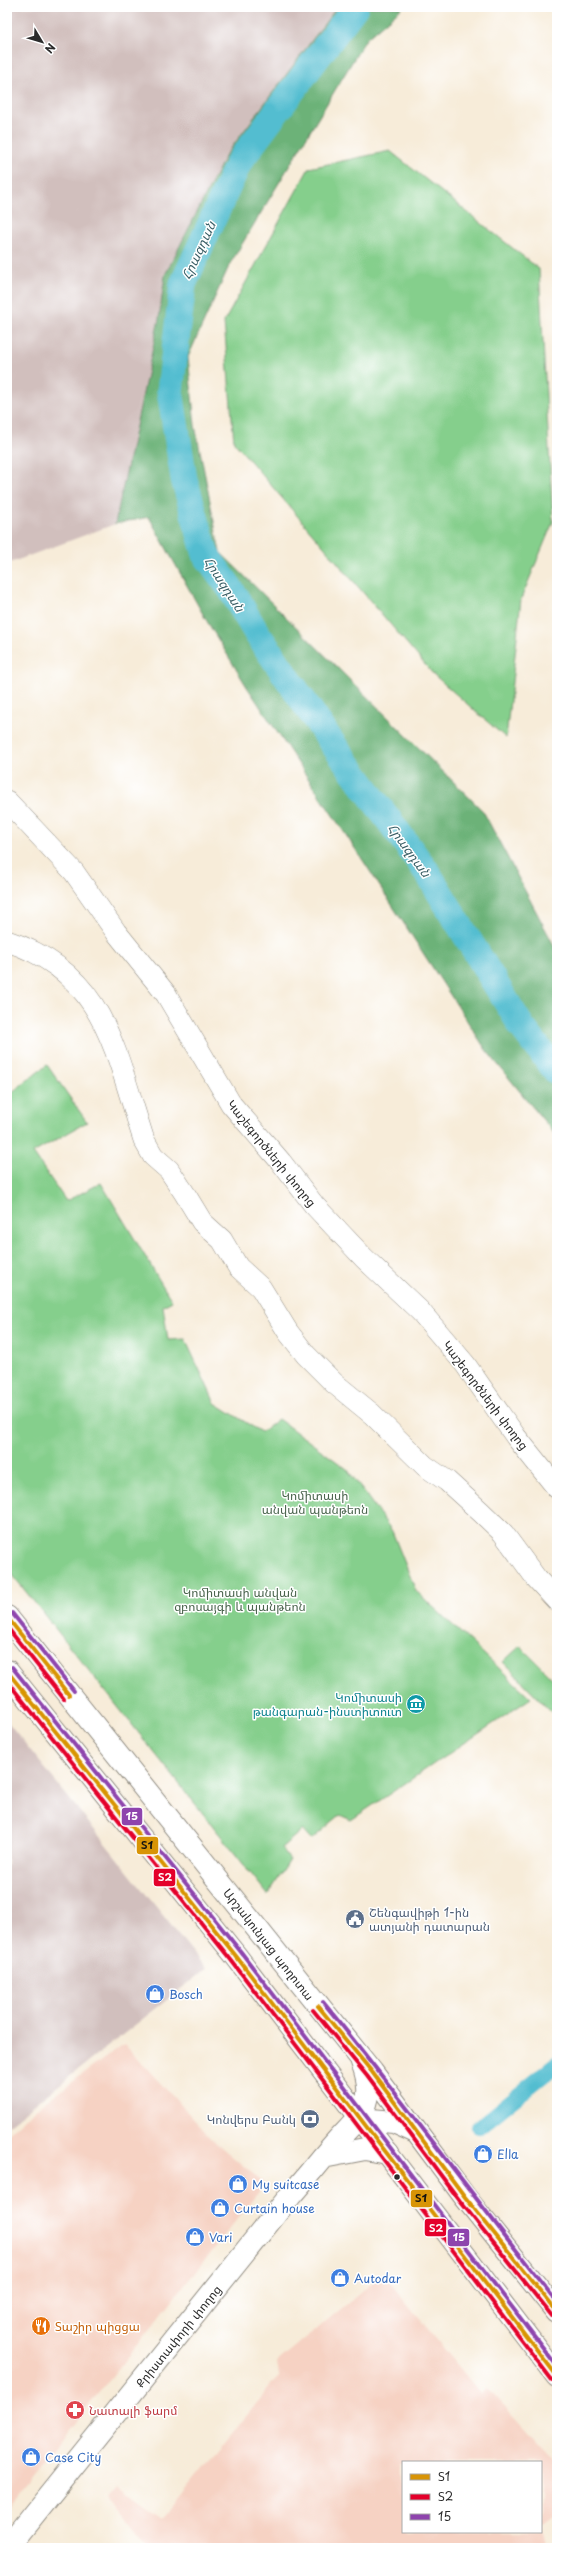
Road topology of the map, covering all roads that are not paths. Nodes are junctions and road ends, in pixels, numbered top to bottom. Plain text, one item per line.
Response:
1 (7, 801) edge
2 (7, 941) edge
3 (557, 1488) edge
4 (557, 1601) edge
5 (7, 1617) edge
6 (7, 1671) edge
7 (362, 2061) junction
8 (359, 2119) junction
9 (416, 2132) junction
10 (329, 2151) junction
11 (387, 2153) junction
12 (557, 2312) edge
13 (557, 2376) edge
14 (7, 2548) edge

1 - 3 street, Կաշեգործների փողոց
2 - 4 street
5 - 7 main road, Արշակունյաց պողոտա
6 - 8 main road
7 - 8 main road
7 - 9 main road, Արշակունյաց պողոտա
8 - 9 main road
8 - 10 main road, Քրիստափորի փողոց
8 - 11 main road
9 - 12 main road, Արշակունյաց պողոտա
10 - 11 main road
10 - 14 main road, Քրիստափորի փողոց
11 - 13 main road

